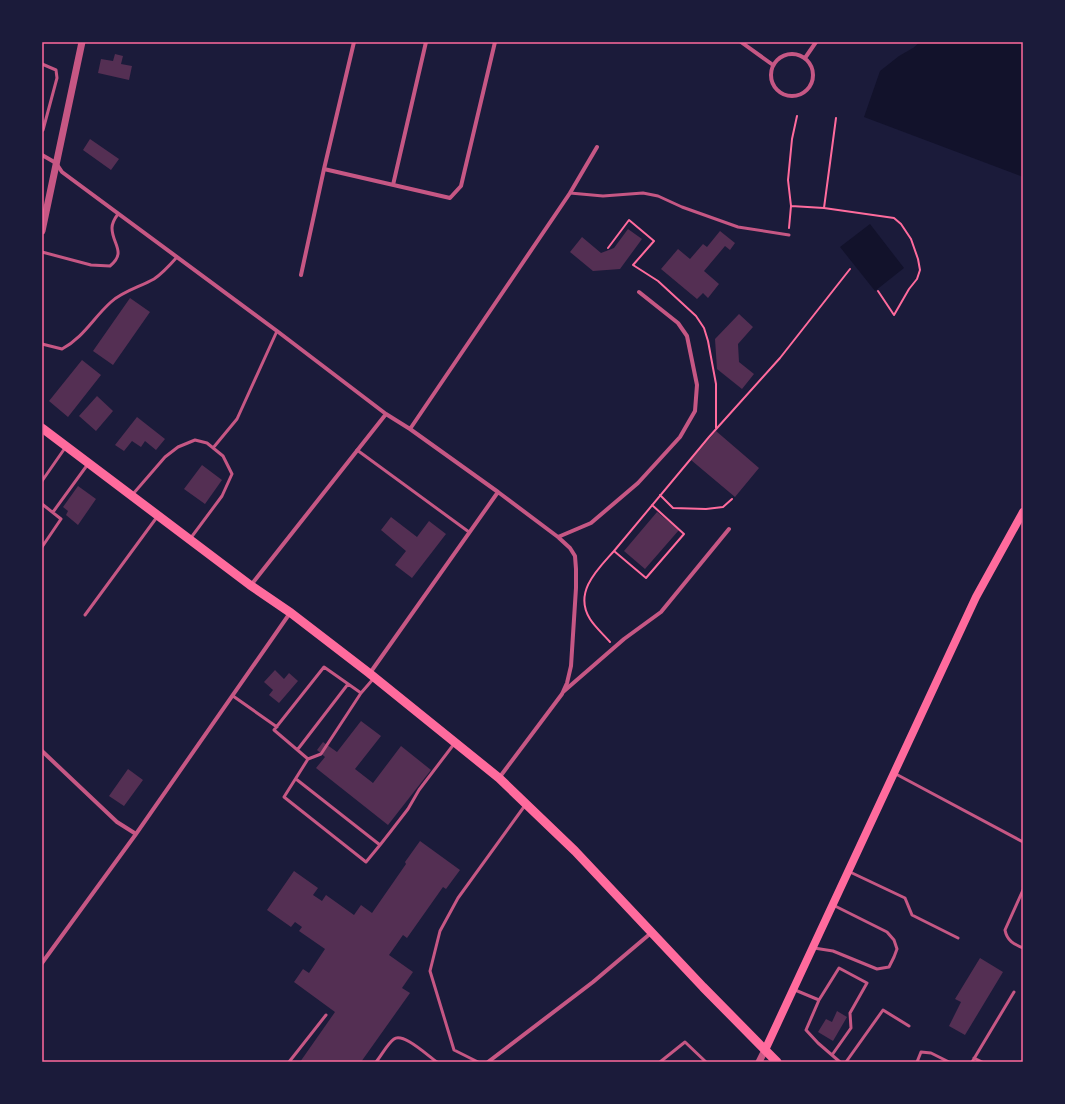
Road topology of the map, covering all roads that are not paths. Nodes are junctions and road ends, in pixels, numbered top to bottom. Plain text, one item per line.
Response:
1 (82, 42) edge
2 (354, 42) edge
3 (426, 42) edge
4 (495, 42) edge
5 (741, 42) edge
6 (816, 42) edge
7 (805, 58) junction
8 (42, 64) edge
9 (773, 65) junction
10 (42, 131) edge
11 (597, 147) dead end
12 (42, 155) edge
13 (56, 163) junction
14 (324, 169) junction
15 (392, 185) junction
16 (570, 193) junction
17 (118, 214) junction
18 (42, 228) edge
19 (789, 235) road end
20 (42, 252) edge
21 (177, 257) junction
22 (301, 275) dead end
23 (640, 292) dead end
24 (276, 331) junction
25 (42, 344) edge
26 (386, 414) junction
27 (42, 428) edge
28 (410, 429) junction
29 (66, 446) junction
30 (213, 448) junction
31 (357, 450) junction
32 (89, 463) junction
33 (42, 481) edge
34 (498, 492) junction
35 (132, 496) junction
36 (42, 504) edge
37 (53, 512) junction
38 (1023, 512) edge
39 (158, 515) junction
40 (729, 529) dead end
41 (469, 532) junction
42 (558, 537) junction
43 (190, 540) junction
44 (42, 547) edge
45 (250, 585) junction
46 (291, 613) junction
47 (85, 615) dead end
48 (372, 676) junction
49 (348, 684) junction
50 (361, 693) junction
51 (562, 694) junction
52 (232, 696) junction
53 (276, 727) junction
54 (455, 743) junction
55 (298, 749) junction
56 (42, 751) edge
57 (308, 759) junction
58 (894, 773) junction
59 (499, 778) junction
60 (296, 779) junction
61 (526, 804) junction
62 (136, 834) junction
63 (1023, 842) edge
64 (380, 845) junction
65 (848, 871) junction
66 (1023, 890) edge
67 (833, 905) junction
68 (651, 932) junction
69 (958, 938) dead end
70 (812, 948) junction
71 (1023, 948) edge
72 (42, 963) edge
73 (793, 989) junction
74 (1014, 992) dead end
75 (819, 1000) junction
76 (326, 1015) dead end
77 (909, 1026) dead end
78 (765, 1050) junction
79 (832, 1055) junction
80 (974, 1058) junction
81 (290, 1062) edge
82 (376, 1062) edge
83 (436, 1062) edge
84 (478, 1062) edge
85 (488, 1062) edge
86 (660, 1062) edge
87 (706, 1062) edge
88 (760, 1062) edge
89 (777, 1062) edge
90 (839, 1062) edge
91 (846, 1062) edge
92 (917, 1062) edge
93 (949, 1062) edge
94 (972, 1062) edge
95 (982, 1062) edge

1 - 13 street
2 - 14 street
3 - 15 street
4 - 15 street
5 - 9 street
6 - 7 street
7 - 9 street
7 - 9 street
8 - 10 lane
11 - 16 street
12 - 13 street
13 - 17 street
13 - 18 street
14 - 15 street
14 - 22 street
16 - 19 lane
16 - 28 street
17 - 20 lane
17 - 21 street
21 - 24 street
21 - 25 lane
23 - 42 street
24 - 26 street
24 - 30 lane
26 - 28 street
26 - 31 street
27 - 29 main road
28 - 34 street
29 - 32 main road
29 - 33 lane
30 - 35 lane
30 - 43 lane
31 - 41 lane
31 - 45 street
32 - 35 main road
32 - 37 lane
34 - 41 street
34 - 42 street
35 - 39 main road
36 - 37 lane
37 - 44 lane
38 - 58 main road
39 - 43 main road
39 - 47 lane
40 - 51 street
41 - 48 street
42 - 51 street
43 - 45 main road
45 - 46 main road
46 - 48 main road
46 - 52 street
48 - 50 lane
48 - 54 main road
49 - 50 lane
49 - 53 lane
49 - 55 lane
50 - 57 lane
51 - 59 street
52 - 53 lane
52 - 62 street
53 - 55 lane
54 - 59 main road
54 - 64 lane
55 - 57 lane
56 - 62 street
57 - 60 lane
58 - 63 lane
58 - 65 main road
59 - 61 main road
60 - 64 lane
60 - 64 lane
61 - 68 main road
61 - 84 lane
62 - 72 street
65 - 67 main road
65 - 69 lane
66 - 71 lane
67 - 70 main road
67 - 70 lane
68 - 78 main road
68 - 85 street
70 - 73 main road
73 - 75 lane
73 - 78 main road
74 - 80 lane
75 - 79 lane
75 - 79 lane
76 - 81 lane
77 - 91 lane
78 - 88 street
78 - 89 main road
79 - 90 lane
80 - 94 lane
80 - 95 lane
82 - 83 lane
86 - 87 lane
92 - 93 lane

